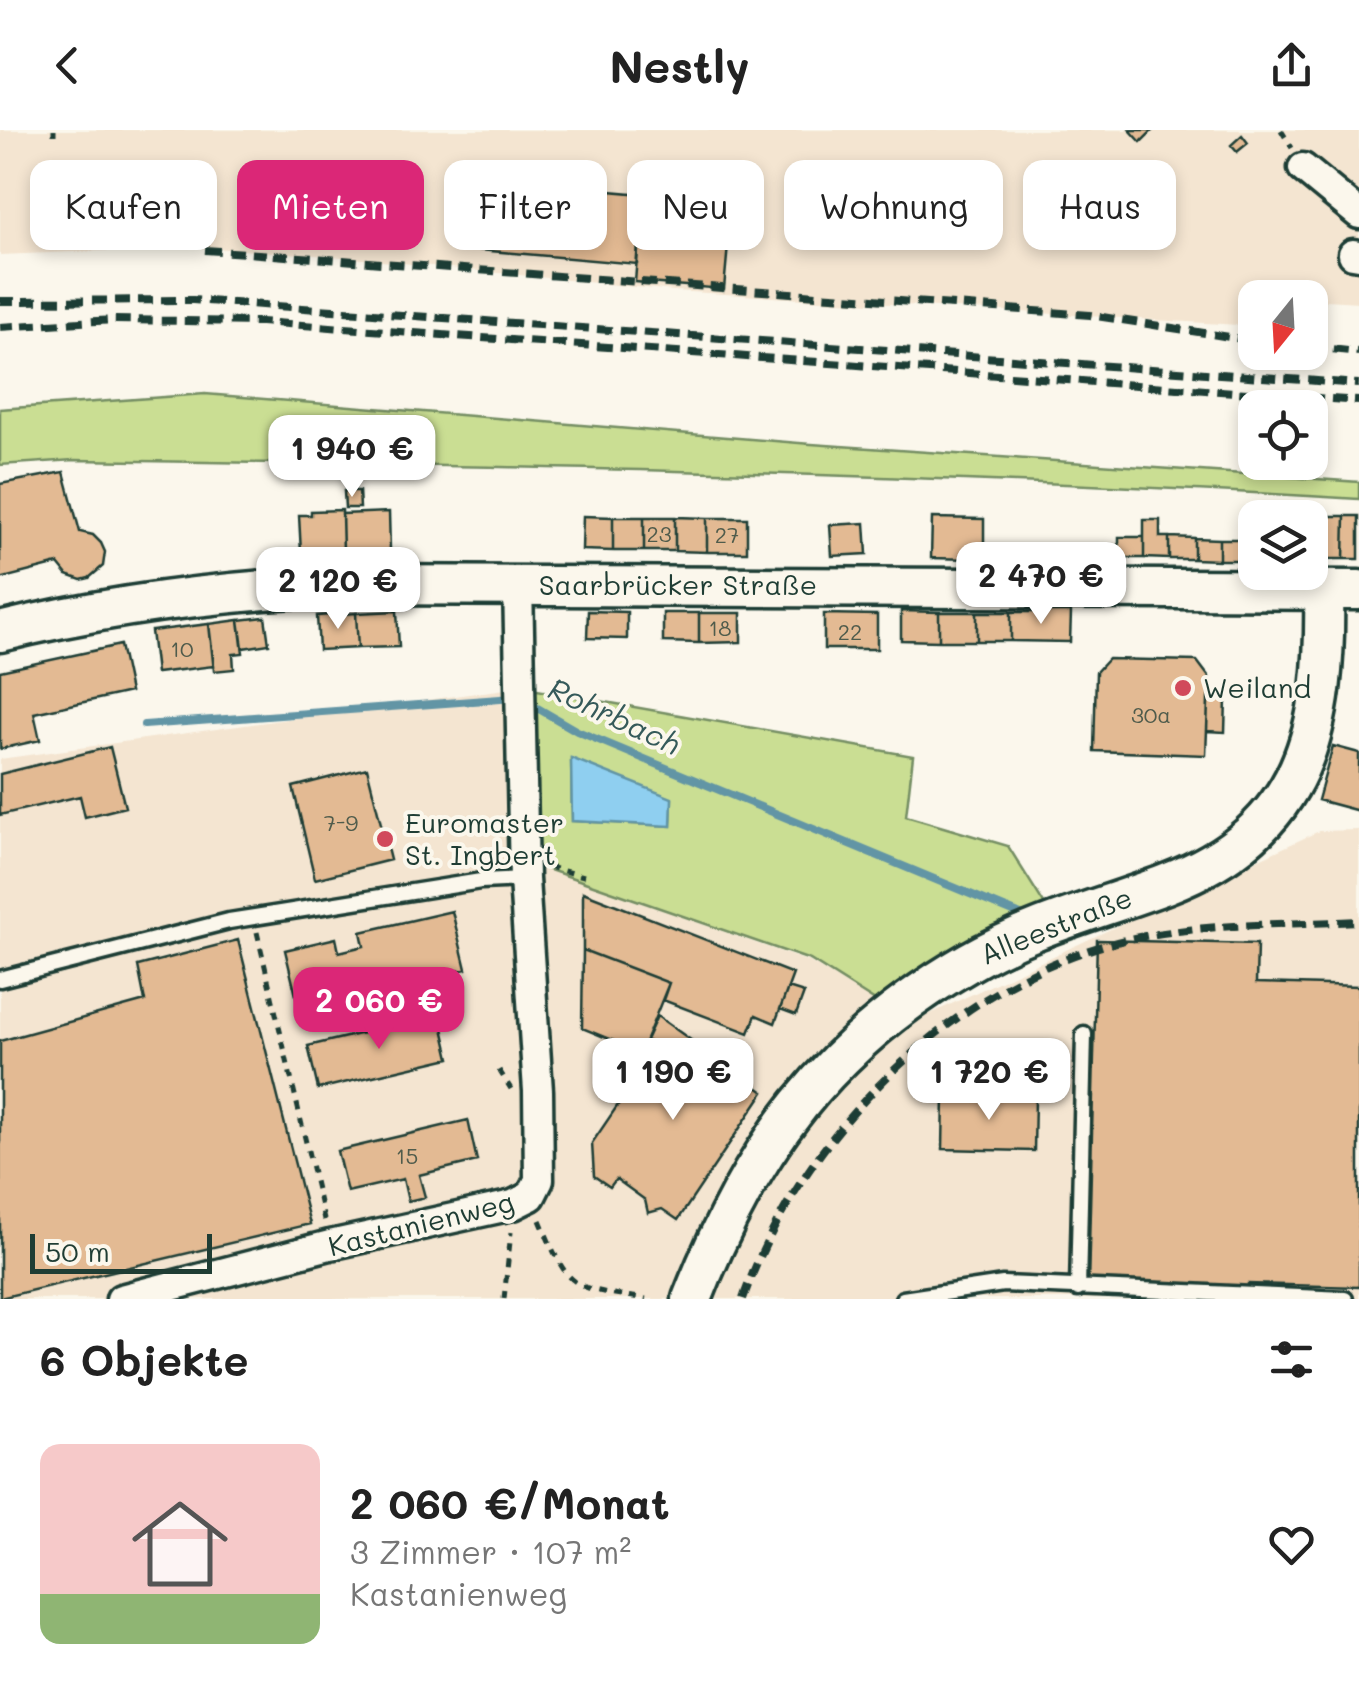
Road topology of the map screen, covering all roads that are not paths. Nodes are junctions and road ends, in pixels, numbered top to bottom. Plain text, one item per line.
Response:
1 (1303, 168) dead end
2 (1359, 214) edge
3 (518, 583) junction
4 (1341, 590) edge
5 (0, 632) edge
6 (524, 862) junction
7 (0, 979) edge
8 (1084, 1034) dead end
9 (1078, 1289) junction
10 (129, 1298) edge
11 (692, 1299) edge
12 (903, 1299) edge
13 (1345, 1299) edge

1 - 2 street
3 - 4 main road, Saarbrücker Straße
3 - 5 main road, Saarbrücker Straße
3 - 6 street, Kastanienweg
4 - 11 main road, Alleestraße
6 - 7 lane
6 - 10 street, Kastanienweg
8 - 9 lane
9 - 12 lane
9 - 13 lane

